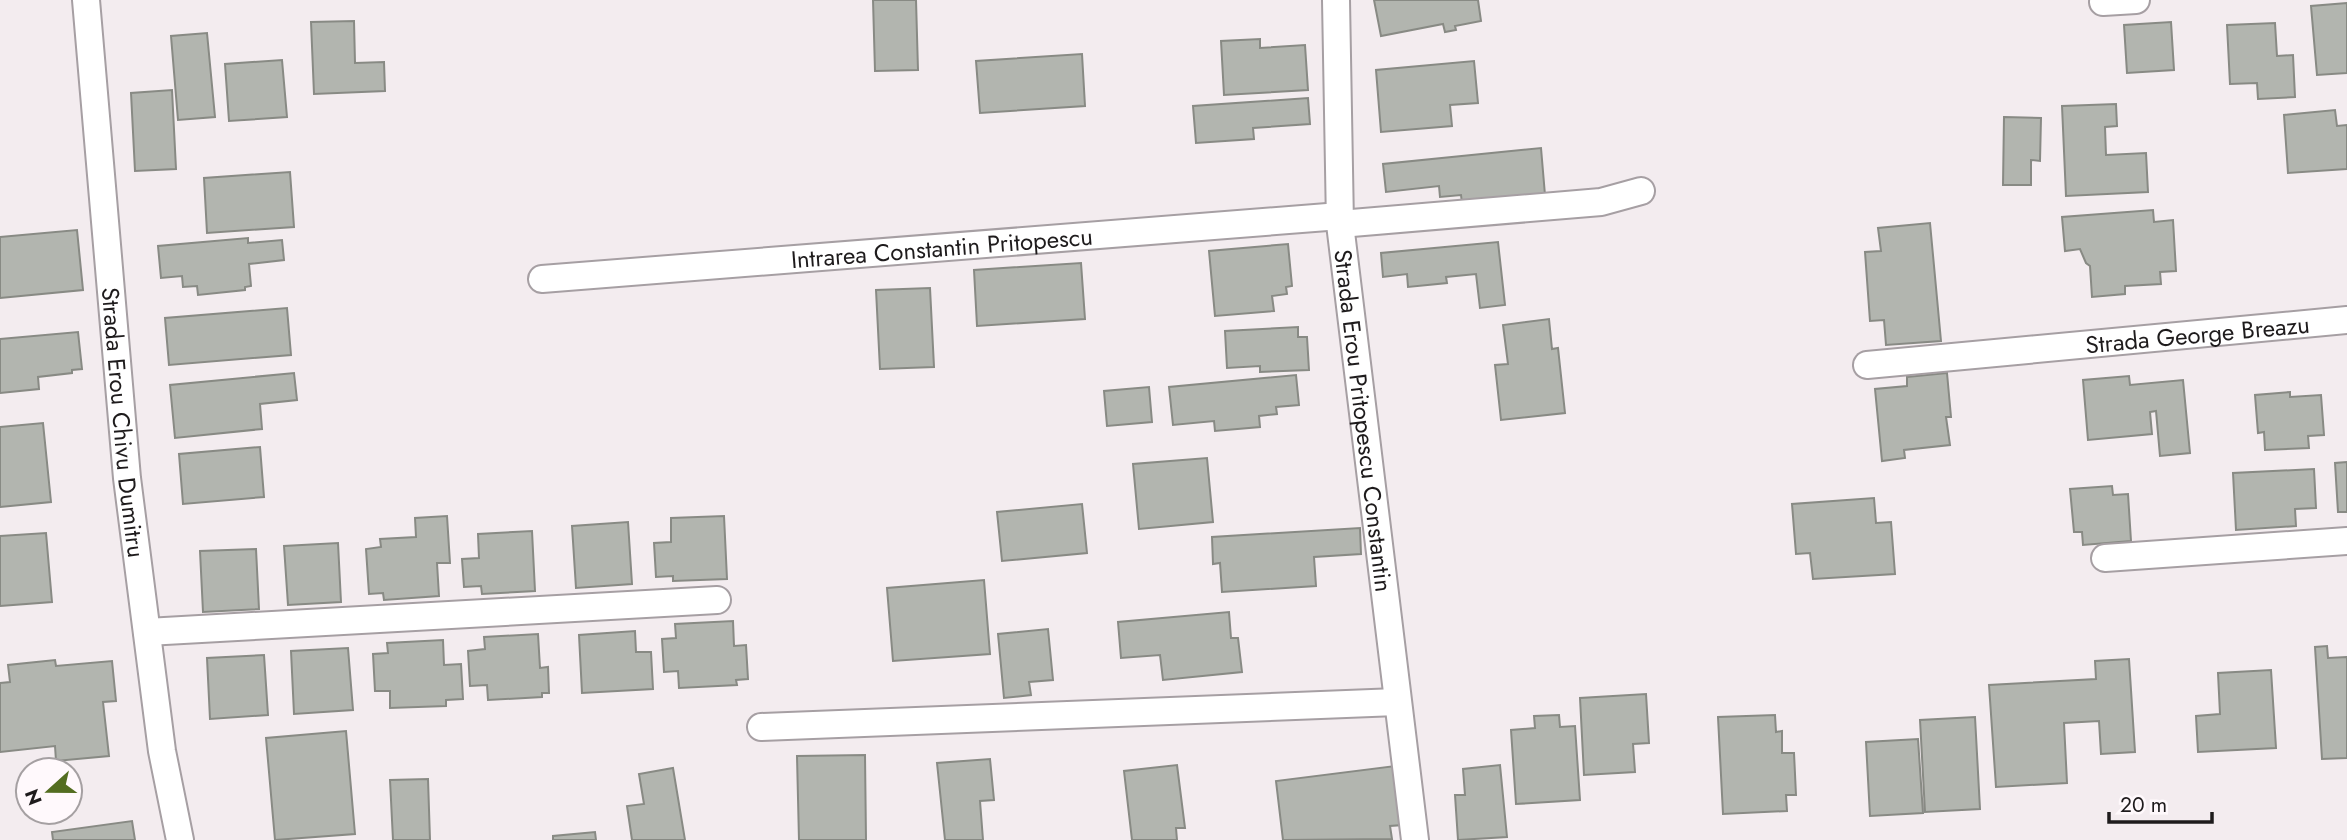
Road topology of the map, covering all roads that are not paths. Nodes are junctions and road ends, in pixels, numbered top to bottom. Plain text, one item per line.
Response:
1 (86, 0) edge
2 (1336, 0) edge
3 (2136, 0) edge
4 (2103, 2) dead end
5 (1641, 191) dead end
6 (1340, 220) junction
7 (542, 279) dead end
8 (2347, 320) edge
9 (1867, 365) dead end
10 (2347, 541) edge
11 (2105, 558) dead end
12 (717, 600) dead end
13 (147, 632) junction
14 (1398, 702) junction
15 (761, 727) dead end
16 (180, 840) edge
17 (1415, 840) edge

1 - 13 street, Strada Erou Chivu Dumitru
2 - 6 street, Strada Erou Pritopescu Constantin
3 - 4 street
5 - 6 street, Intrarea Constantin Pritopescu
6 - 7 street, Intrarea Constantin Pritopescu
6 - 14 street, Strada Erou Pritopescu Constantin
8 - 9 street, Strada George Breazu
10 - 11 street
12 - 13 street
13 - 16 street, Strada Erou Chivu Dumitru
14 - 15 street
14 - 17 street, Strada Erou Pritopescu Constantin

